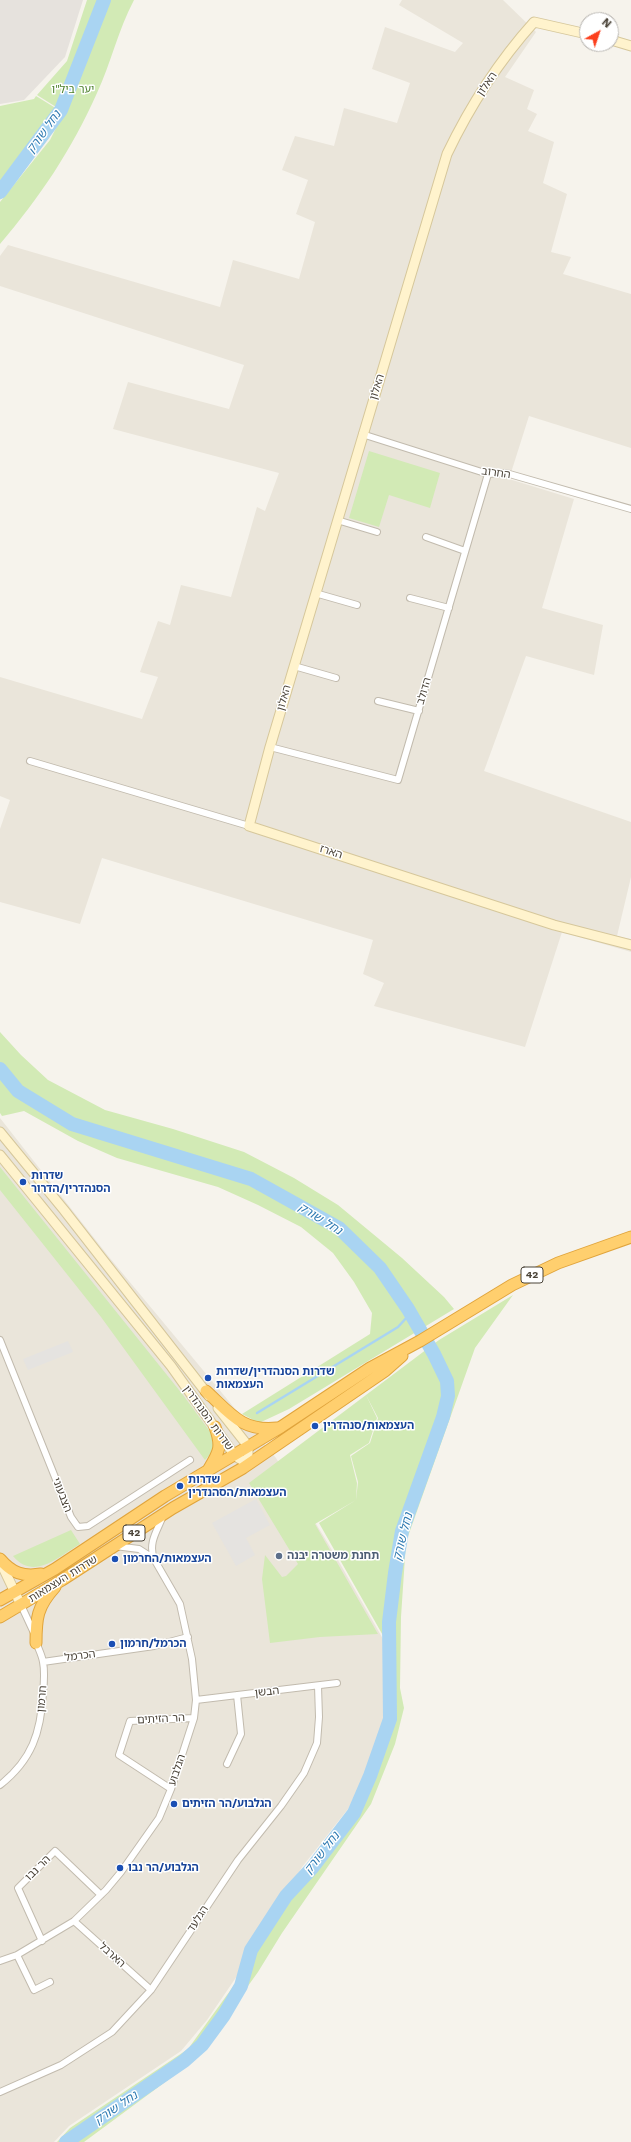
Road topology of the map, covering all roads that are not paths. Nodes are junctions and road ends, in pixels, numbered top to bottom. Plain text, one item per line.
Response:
1 (579, 32) edge
2 (619, 42) edge
3 (631, 46) edge
4 (362, 434) junction
5 (488, 474) junction
6 (631, 508) edge
7 (337, 520) junction
8 (377, 532) dead end
9 (426, 537) dead end
10 (465, 550) junction
11 (315, 593) junction
12 (410, 598) dead end
13 (357, 606) dead end
14 (449, 608) junction
15 (294, 666) junction
16 (336, 678) dead end
17 (378, 701) dead end
18 (419, 711) junction
19 (270, 747) junction
20 (30, 760) dead end
21 (249, 826) junction
22 (631, 945) edge
23 (0, 1132) edge
24 (0, 1155) edge
25 (0, 1158) edge
26 (12, 1170) junction
27 (631, 1237) edge
28 (0, 1340) edge
29 (420, 1341) junction
30 (206, 1391) junction
31 (215, 1427) junction
32 (282, 1427) junction
33 (248, 1446) junction
34 (235, 1456) junction
35 (190, 1460) dead end
36 (248, 1464) junction
37 (207, 1473) junction
38 (164, 1514) junction
39 (115, 1546) junction
40 (154, 1559) junction
41 (0, 1560) edge
42 (46, 1574) junction
43 (67, 1577) junction
44 (15, 1592) junction
45 (0, 1600) edge
46 (21, 1604) junction
47 (0, 1616) edge
48 (188, 1637) junction
49 (36, 1643) junction
50 (43, 1662) junction
51 (337, 1683) dead end
52 (318, 1686) junction
53 (236, 1695) junction
54 (196, 1700) junction
55 (194, 1718) junction
56 (227, 1764) dead end
57 (0, 1785) edge
58 (171, 1789) junction
59 (101, 1895) junction
60 (74, 1921) junction
61 (42, 1941) junction
62 (17, 1955) junction
63 (0, 1961) edge
64 (50, 1982) dead end
65 (151, 1990) junction
66 (0, 2092) edge

1 - 4 street, האלון
2 - 3 street
4 - 5 street, החרוב
4 - 7 street, האלון
5 - 6 street, החרוב
5 - 10 street, הדולב
7 - 8 street
7 - 11 street, האלון
9 - 10 street
10 - 14 street, הדולב
11 - 13 street
11 - 15 street, האלון
12 - 14 street
14 - 18 street, הדולב
15 - 16 street
15 - 19 street, האלון
17 - 18 street
18 - 19 street, הדולב
19 - 21 street, האלון
20 - 21 street, הארז
21 - 22 street, הארז
23 - 30 street, שדרות הסנהדרין
24 - 26 street, שדרות הסנהדרין
25 - 26 street
26 - 31 street, שדרות הסנהדרין
27 - 29 highway, 42
28 - 35 street, הצבעוני
29 - 32 highway, 42
29 - 36 highway, 42
30 - 32 highway
30 - 33 street, שדרות הסנהדרין
31 - 34 street, שדרות הסנהדרין
31 - 37 highway
32 - 33 highway, 42
33 - 34 highway, 42
33 - 36 street, שדרות הסנהדרין
34 - 36 street, שדרות הסנהדרין
34 - 37 highway, שדרות העצמאות / 42
36 - 38 highway, שדרות העצמאות / 42
37 - 42 highway, שדרות העצמאות / 42
38 - 39 highway, שדרות העצמאות / 42
38 - 40 street, הגלבוע
39 - 40 street, הגלבוע
39 - 43 highway, שדרות העצמאות / 42
40 - 48 street, הגלבוע
41 - 42 highway
41 - 44 street
42 - 44 highway, שדרות העצמאות / 42
43 - 46 highway, שדרות העצמאות / 42
43 - 49 highway
44 - 45 highway, שדרות העצמאות / 42
44 - 46 street
46 - 47 highway, שדרות העצמאות / 42
46 - 49 street, חרמון
48 - 50 street, הכרמל
48 - 54 street, הגלבוע
49 - 50 street, חרמון
50 - 57 street, חרמון
51 - 52 street, הבשן
52 - 53 street, הבשן
52 - 65 street, הגלעד
53 - 54 street, הבשן
53 - 56 street
54 - 55 street, הגלבוע
55 - 58 street, הגלבוע
55 - 58 street, הר הזיתים
58 - 59 street, הגלבוע
59 - 60 street, הגלבוע
59 - 61 street, הר נבו
60 - 61 street, הגלבוע
60 - 65 street, הארבל
61 - 62 street, הגלבוע
62 - 63 street, הגלבוע
62 - 64 street
65 - 66 street, הגלעד

